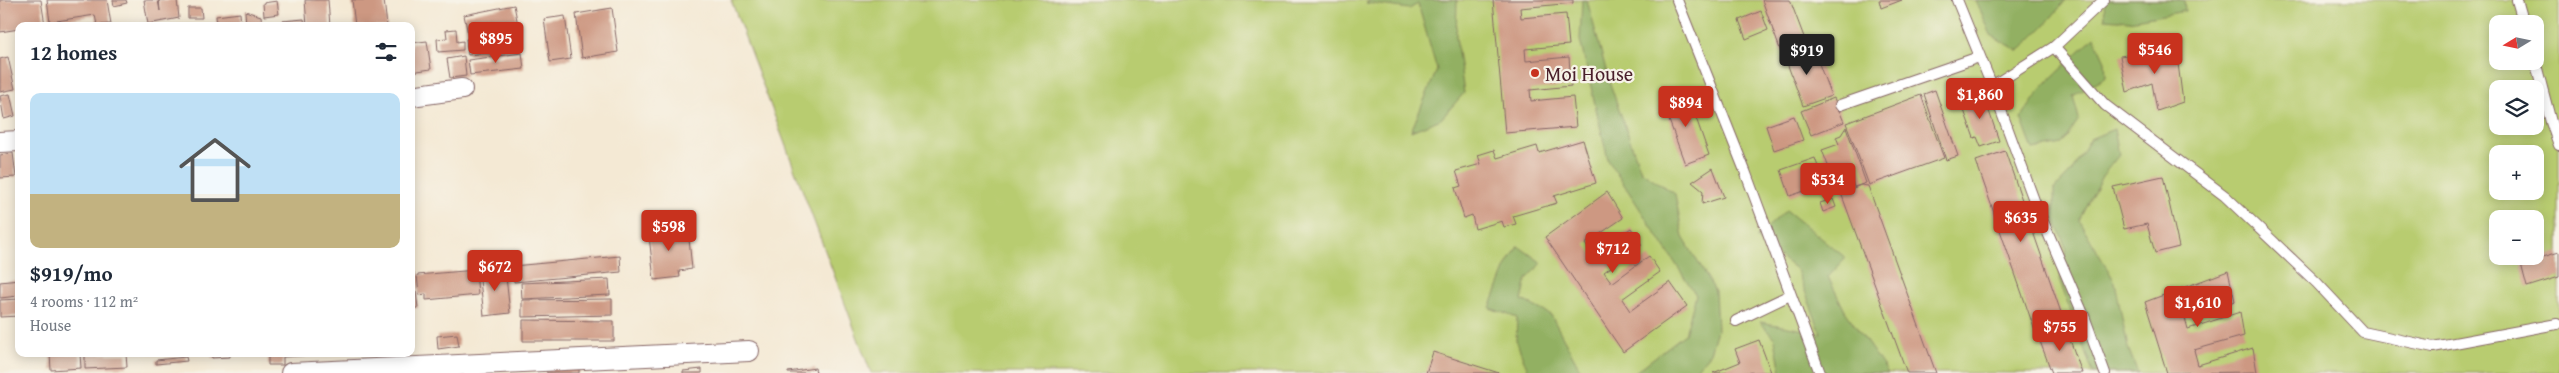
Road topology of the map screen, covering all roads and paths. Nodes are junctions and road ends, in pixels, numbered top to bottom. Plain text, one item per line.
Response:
1 (1676, 0) edge
2 (1958, 0) edge
3 (2104, 0) edge
4 (2517, 0) edge
5 (2521, 15) edge
6 (2054, 47) junction
7 (1979, 57) junction
8 (2537, 70) edge
9 (1992, 86) junction
10 (462, 89) dead end
11 (415, 95) edge
12 (1840, 105) dead end
13 (15, 141) edge
14 (0, 142) edge
15 (2559, 145) edge
16 (1790, 295) junction
17 (1736, 321) dead end
18 (2556, 324) dead end
19 (749, 350) dead end
20 (291, 373) edge
21 (1820, 373) edge
22 (2105, 373) edge

1 - 16 lane
2 - 7 lane
3 - 6 lane
4 - 5 lane
6 - 9 lane
6 - 18 lane
7 - 9 lane
7 - 12 lane
8 - 15 lane
9 - 22 lane
10 - 11 street
13 - 14 street
16 - 17 lane
16 - 21 lane
19 - 20 street

